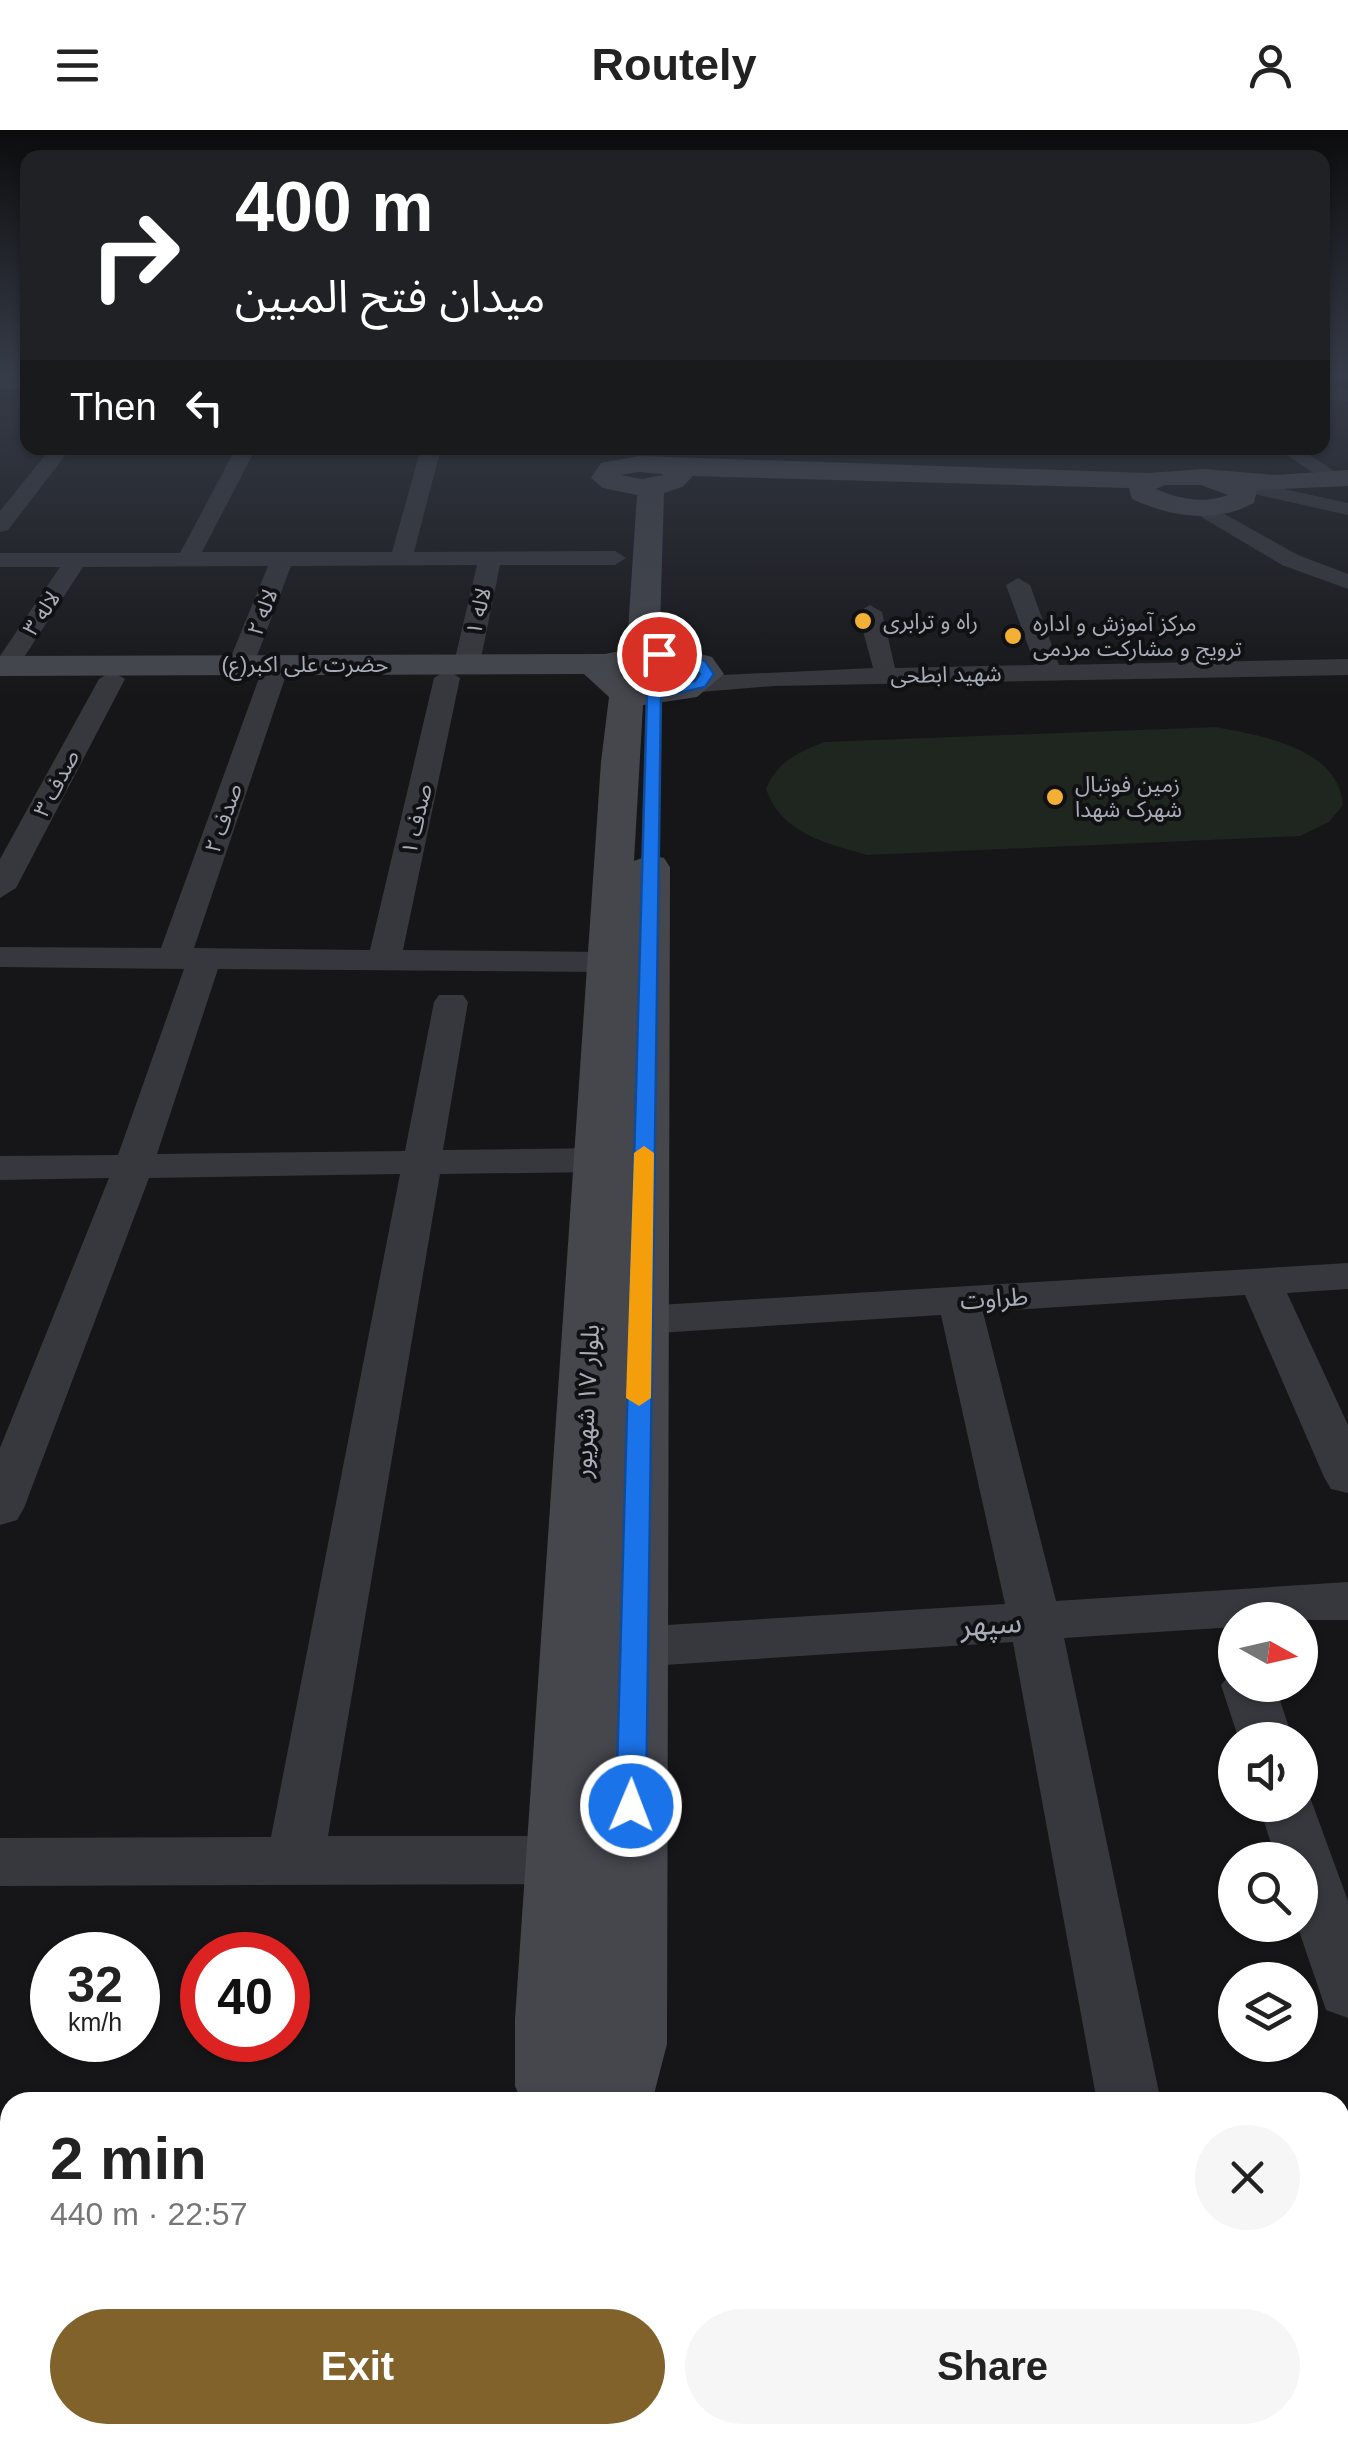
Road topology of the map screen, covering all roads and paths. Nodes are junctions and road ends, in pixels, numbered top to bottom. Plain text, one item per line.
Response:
1 (33, 483) edge
2 (228, 483) edge
3 (422, 483) edge
4 (641, 483) edge
5 (646, 483) edge
6 (1144, 483) edge
7 (1220, 483) edge
8 (1302, 483) edge
9 (1302, 483) edge
10 (1243, 487) junction
11 (1201, 507) junction
12 (1348, 509) edge
13 (0, 524) edge
14 (616, 558) junction
15 (401, 559) junction
16 (490, 559) junction
17 (0, 560) edge
18 (46, 560) junction
19 (76, 560) junction
20 (188, 560) junction
21 (282, 560) junction
22 (1348, 582) edge
23 (1018, 585) dead end
24 (614, 594) dead end
25 (870, 612) dead end
26 (0, 630) edge
27 (241, 664) junction
28 (1047, 664) junction
29 (884, 665) junction
30 (1348, 667) edge
31 (457, 670) junction
32 (646, 670) junction
33 (1192, 670) junction
34 (404, 671) junction
35 (2, 672) edge
36 (272, 678) junction
37 (112, 679) junction
38 (0, 888) edge
39 (0, 957) edge
40 (189, 959) junction
41 (384, 960) junction
42 (609, 962) junction
43 (450, 1002) dead end
44 (599, 1160) junction
45 (418, 1162) junction
46 (132, 1167) junction
47 (0, 1168) edge
48 (1348, 1276) edge
49 (1260, 1281) junction
50 (959, 1300) junction
51 (615, 1322) junction
52 (14, 1436) edge
53 (1348, 1477) edge
54 (0, 1508) edge
55 (1348, 1601) edge
56 (1318, 1608) edge
57 (1035, 1622) junction
58 (1218, 1627) edge
59 (634, 1647) junction
60 (1293, 1822) edge
61 (563, 1860) junction
62 (294, 1861) junction
63 (0, 1862) edge
64 (1348, 1991) edge
65 (564, 2092) edge
66 (610, 2092) edge
67 (1127, 2092) edge

1 - 13 street
2 - 20 street
3 - 15 street
4 - 14 street
5 - 32 street
6 - 11 street
7 - 10 street
8 - 10 street
9 - 10 street
10 - 11 street
10 - 12 street
11 - 22 street
14 - 16 street
14 - 24 street
15 - 16 street
15 - 21 street
16 - 31 street, لاله ۱
17 - 18 street
18 - 19 street
18 - 26 street, لاله ۳
19 - 20 street
19 - 35 street, لاله ۳
20 - 21 street
21 - 27 street, لاله ۲
23 - 28 street
25 - 29 street
27 - 34 street, حضرت علی اکبر(ع)
27 - 35 street, حضرت علی اکبر(ع)
28 - 29 street, شهید ابطحی
28 - 33 street, شهید ابطحی
29 - 32 street, شهید ابطحی
30 - 33 street, شهید ابطحی
31 - 32 street, حضرت علی اکبر(ع)
31 - 34 street, حضرت علی اکبر(ع)
31 - 41 street, صدف ۱
32 - 33 street, شهید ابطحی
32 - 42 street, بلوار ۱۷ شهریور
32 - 51 street, بلوار ۱۷ شهریور
34 - 36 street, حضرت علی اکبر(ع)
35 - 37 street, حضرت علی اکبر(ع)
36 - 37 street, حضرت علی اکبر(ع)
36 - 40 street, صدف ۲
37 - 38 street, صدف ۳
39 - 40 street
40 - 41 street
40 - 46 street, صدف ۲
41 - 42 street
42 - 44 street, بلوار ۱۷ شهریور
43 - 45 street
44 - 45 street
44 - 51 street, بلوار ۱۷ شهریور
45 - 46 street
45 - 62 street
46 - 47 street
46 - 52 street, صدف ۲
48 - 49 street, طراوت
49 - 50 street, طراوت
49 - 53 street
50 - 51 street, طراوت
50 - 57 street
51 - 59 street, بلوار ۱۷ شهریور
51 - 61 street, بلوار ۱۷ شهریور
52 - 54 street, صدف ۲
55 - 56 street, سپهر
57 - 58 street, سپهر
57 - 59 street, سپهر
57 - 67 street
59 - 66 street, بلوار ۱۷ شهریور
60 - 64 street
61 - 62 street
61 - 65 street, بلوار ۱۷ شهریور
62 - 63 street

